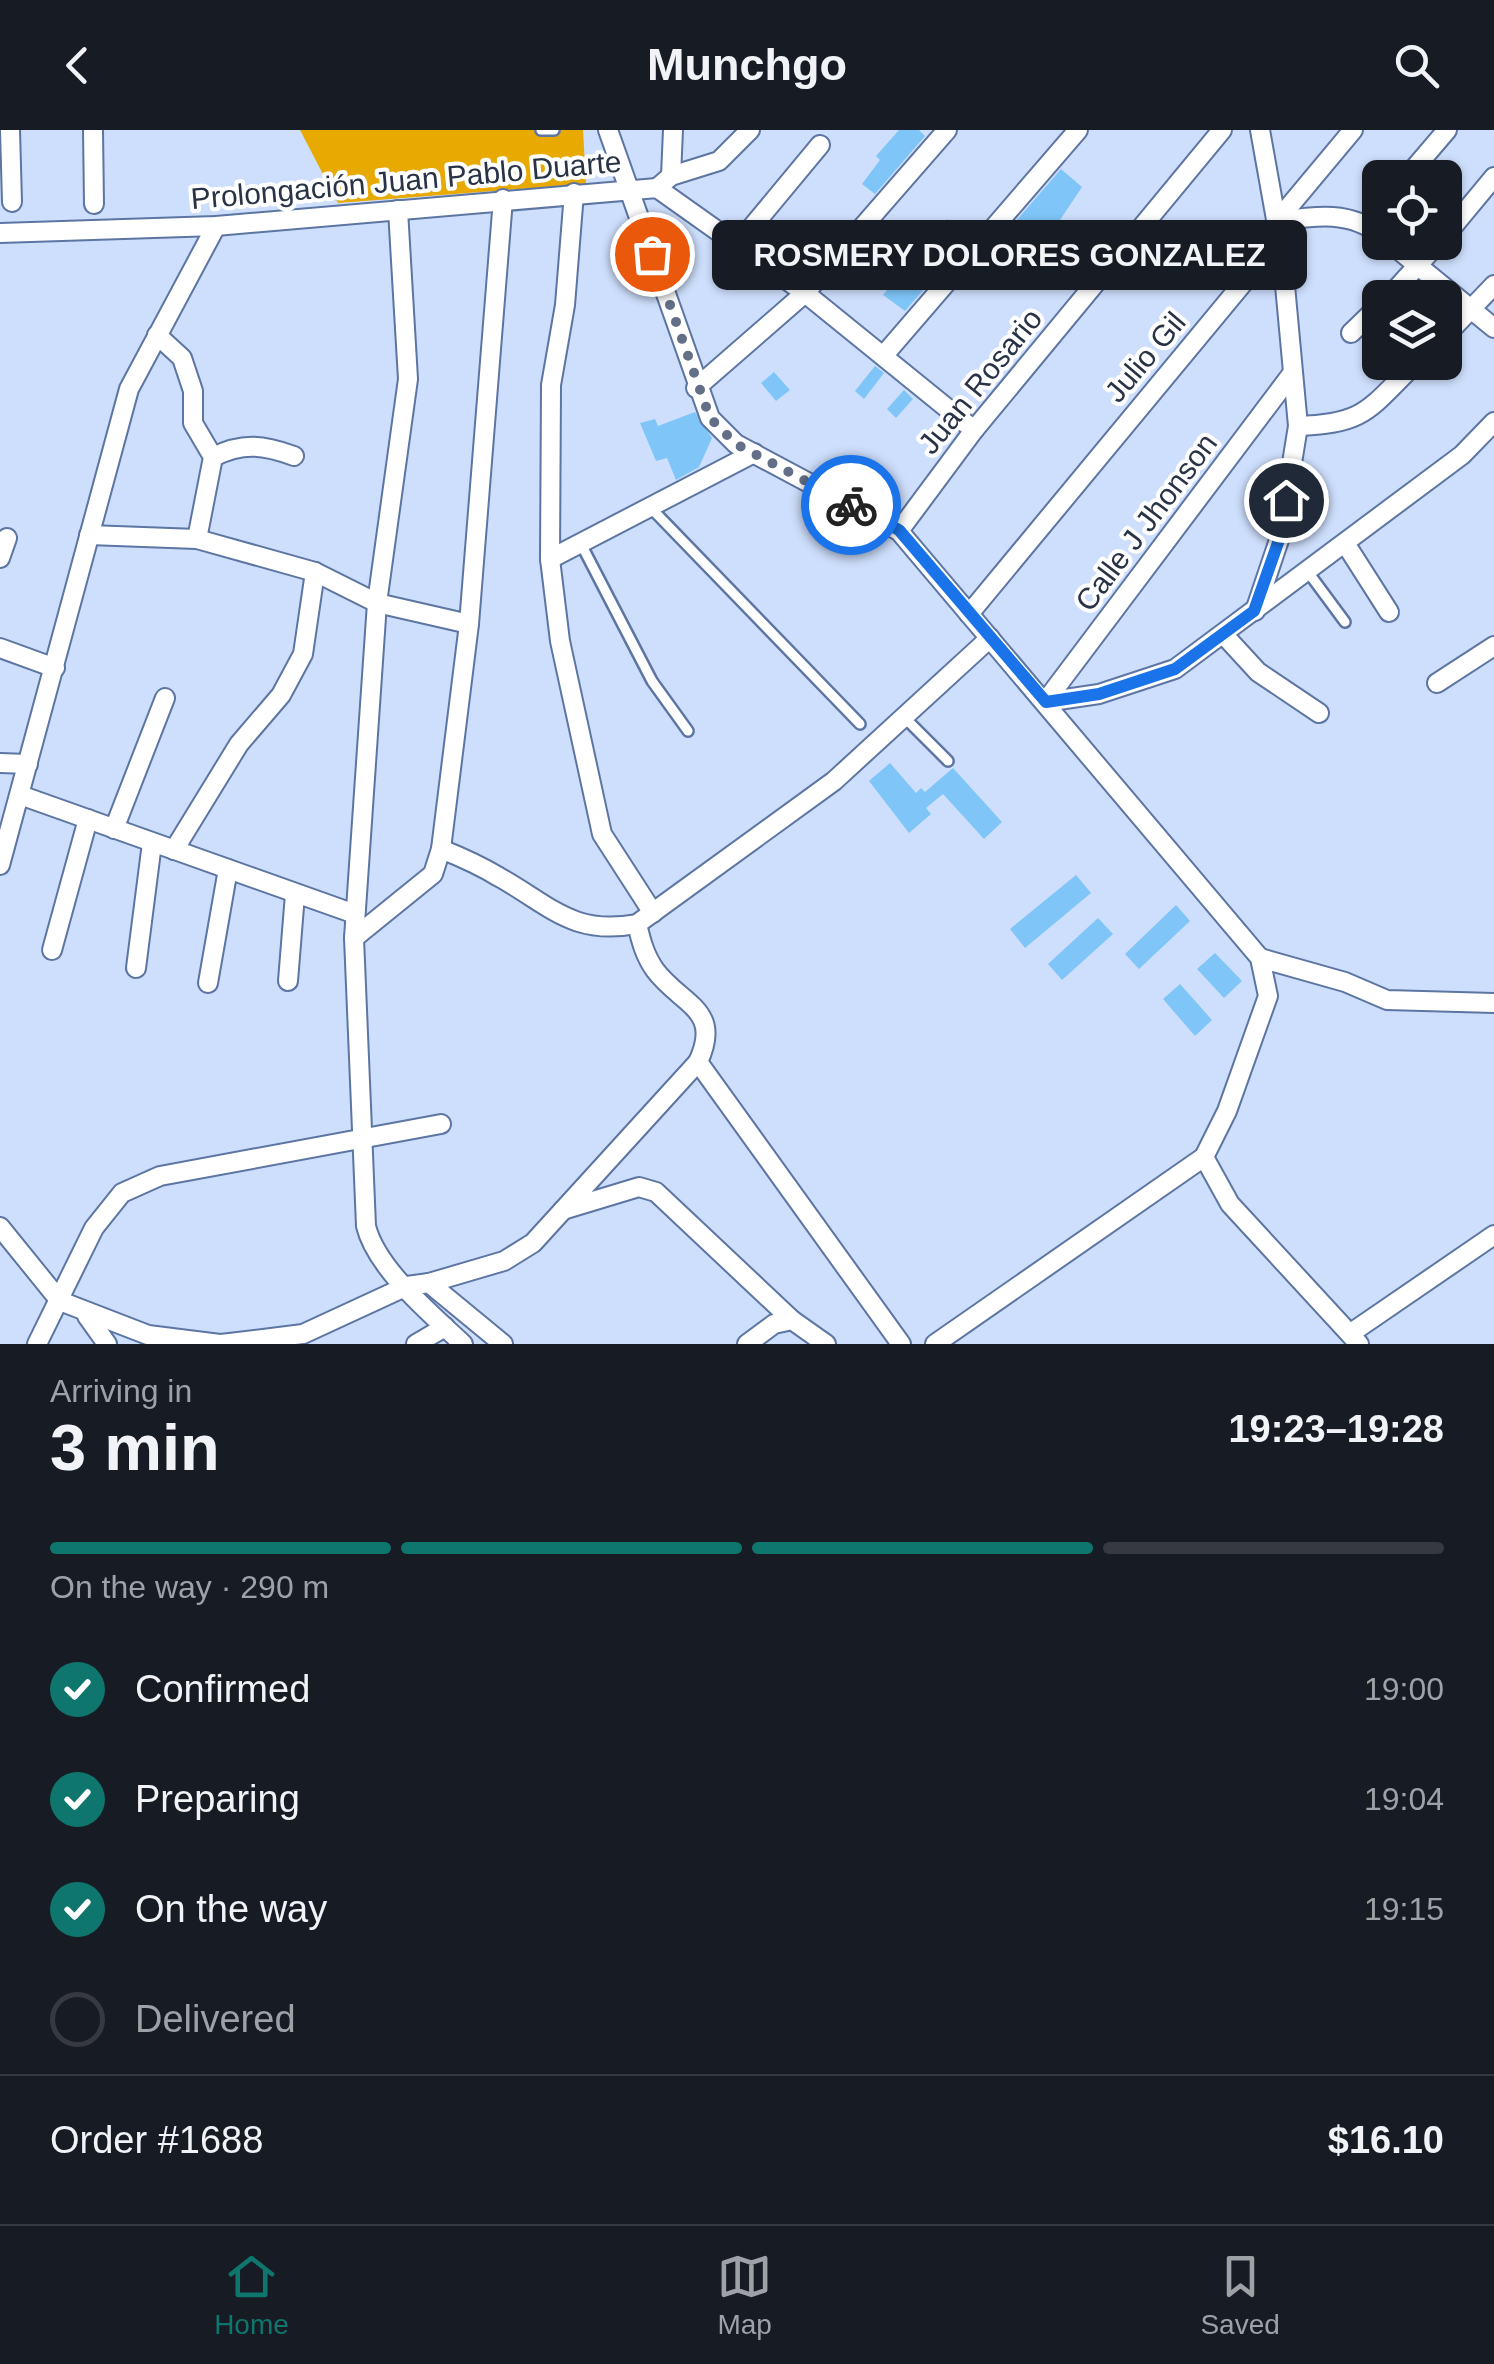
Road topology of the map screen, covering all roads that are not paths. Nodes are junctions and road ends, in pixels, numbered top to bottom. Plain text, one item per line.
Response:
1 (10, 130) edge
2 (94, 130) edge
3 (541, 130) edge
4 (554, 130) edge
5 (608, 130) edge
6 (673, 130) edge
7 (750, 130) edge
8 (947, 130) edge
9 (1078, 130) edge
10 (1222, 130) edge
11 (1260, 130) edge
12 (1353, 130) edge
13 (1446, 130) edge
14 (820, 145) dead end
15 (1421, 160) edge
16 (1494, 177) edge
17 (664, 182) junction
18 (630, 187) junction
19 (574, 192) junction
20 (503, 199) junction
21 (12, 202) dead end
22 (94, 204) dead end
23 (398, 210) junction
24 (1462, 216) edge
25 (1277, 221) junction
26 (1362, 225) edge
27 (216, 226) junction
28 (0, 233) edge
29 (737, 245) junction
30 (1411, 260) edge
31 (1425, 260) edge
32 (1419, 267) junction
33 (1406, 280) edge
34 (1494, 285) edge
35 (804, 293) junction
36 (1472, 311) junction
37 (1462, 320) edge
38 (1362, 323) edge
39 (1494, 328) edge
40 (1351, 334) dead end
41 (157, 335) junction
42 (884, 355) junction
43 (1291, 375) junction
44 (1398, 380) edge
45 (696, 388) junction
46 (1494, 422) edge
47 (1298, 426) junction
48 (974, 430) junction
49 (754, 453) junction
50 (294, 456) dead end
51 (213, 457) junction
52 (650, 507) junction
53 (899, 530) junction
54 (89, 535) junction
55 (7, 538) dead end
56 (198, 540) junction
57 (1346, 543) junction
58 (581, 544) junction
59 (0, 558) edge
60 (550, 560) junction
61 (315, 572) junction
62 (1308, 572) junction
63 (377, 603) junction
64 (1254, 611) junction
65 (1390, 612) dead end
66 (969, 614) junction
67 (1345, 622) dead end
68 (469, 624) junction
69 (1224, 635) junction
70 (990, 638) junction
71 (1494, 646) edge
72 (0, 648) edge
73 (55, 668) junction
74 (1437, 683) dead end
75 (164, 698) dead end
76 (1046, 702) junction
77 (1319, 713) dead end
78 (904, 717) junction
79 (860, 724) dead end
80 (688, 730) dead end
81 (948, 760) dead end
82 (0, 763) edge
83 (28, 764) junction
84 (20, 795) junction
85 (88, 820) junction
86 (7, 821) edge
87 (114, 829) junction
88 (152, 842) junction
89 (441, 849) junction
90 (174, 850) junction
91 (0, 865) edge
92 (228, 869) junction
93 (296, 894) junction
94 (355, 914) junction
95 (645, 919) junction
96 (354, 938) junction
97 (52, 950) dead end
98 (1260, 958) junction
99 (136, 968) dead end
100 (288, 981) dead end
101 (208, 983) dead end
102 (1494, 1003) edge
103 (698, 1062) junction
104 (441, 1124) dead end
105 (363, 1136) junction
106 (1204, 1157) junction
107 (563, 1210) junction
108 (0, 1227) edge
109 (1494, 1234) edge
110 (429, 1282) junction
111 (407, 1286) junction
112 (60, 1301) junction
113 (86, 1313) junction
114 (792, 1320) junction
115 (445, 1327) junction
116 (1355, 1339) edge
117 (277, 1341) edge
118 (37, 1344) edge
119 (107, 1344) edge
120 (220, 1344) edge
121 (416, 1344) edge
122 (462, 1344) edge
123 (503, 1344) edge
124 (748, 1344) edge
125 (826, 1344) edge
126 (901, 1344) edge
127 (935, 1344) edge

1 - 21 street
2 - 22 street
3 - 4 lane
5 - 18 street
6 - 17 street
7 - 17 street
8 - 35 street
9 - 42 street
10 - 48 street, Juan Rosario
11 - 25 street
12 - 25 street, Julio Gil
13 - 15 street
14 - 29 street
16 - 24 street
17 - 18 street, Prolongación Juan Pablo Duarte
17 - 29 street, Prolongación Juan Pablo Duarte
18 - 19 street, Prolongación Juan Pablo Duarte
18 - 45 street
19 - 20 street, Prolongación Juan Pablo Duarte
19 - 60 street
20 - 23 street, Prolongación Juan Pablo Duarte
20 - 68 street
23 - 27 street, Prolongación Juan Pablo Duarte
23 - 63 street
25 - 26 street
25 - 43 street
25 - 66 street, Julio Gil
27 - 28 street, Prolongación Juan Pablo Duarte
27 - 41 street
29 - 35 street, Prolongación Juan Pablo Duarte
30 - 32 street
31 - 32 street
32 - 33 street
32 - 36 street
34 - 36 street
35 - 42 street, Prolongación Juan Pablo Duarte
35 - 45 street
36 - 37 street
36 - 39 street
38 - 40 street
41 - 51 street
41 - 54 street
42 - 48 street, Prolongación Juan Pablo Duarte
43 - 47 street
43 - 76 street, Calle J Jhonson
44 - 47 street
45 - 49 street
46 - 57 street
47 - 64 street
48 - 53 street, Juan Rosario
49 - 52 street
49 - 53 street
50 - 51 street
51 - 56 street
52 - 58 street
52 - 79 lane
53 - 66 street
54 - 56 street
54 - 73 street
55 - 59 street
56 - 61 street
57 - 62 street
57 - 65 street
58 - 60 street
58 - 80 lane
60 - 95 street
61 - 63 street
61 - 90 street
62 - 64 street
62 - 67 lane
63 - 68 street
63 - 94 street
64 - 69 street
66 - 70 street
68 - 89 street
69 - 76 street
69 - 77 street
70 - 76 street
70 - 78 street
71 - 74 street
72 - 73 street
73 - 83 street
75 - 87 street
76 - 98 street
78 - 81 lane
78 - 95 street
82 - 83 street
83 - 84 street
84 - 85 street
84 - 86 street
85 - 87 street
85 - 97 street
86 - 91 street
87 - 88 street
88 - 90 street
88 - 99 street
89 - 95 street
89 - 96 street
90 - 92 street
92 - 93 street
92 - 101 street
93 - 94 street
93 - 100 street
94 - 96 street
95 - 103 street
96 - 105 street
98 - 102 street
98 - 106 street
103 - 107 street
103 - 126 street
104 - 105 street
105 - 111 street
105 - 112 street
106 - 116 street
106 - 127 street
107 - 110 street
107 - 114 street
108 - 112 street
109 - 116 street
110 - 111 street
110 - 123 street
111 - 115 street
111 - 117 street
112 - 113 street
112 - 118 street
113 - 119 street
113 - 120 street
114 - 124 street
114 - 125 street
115 - 121 street
115 - 122 street
117 - 120 street

